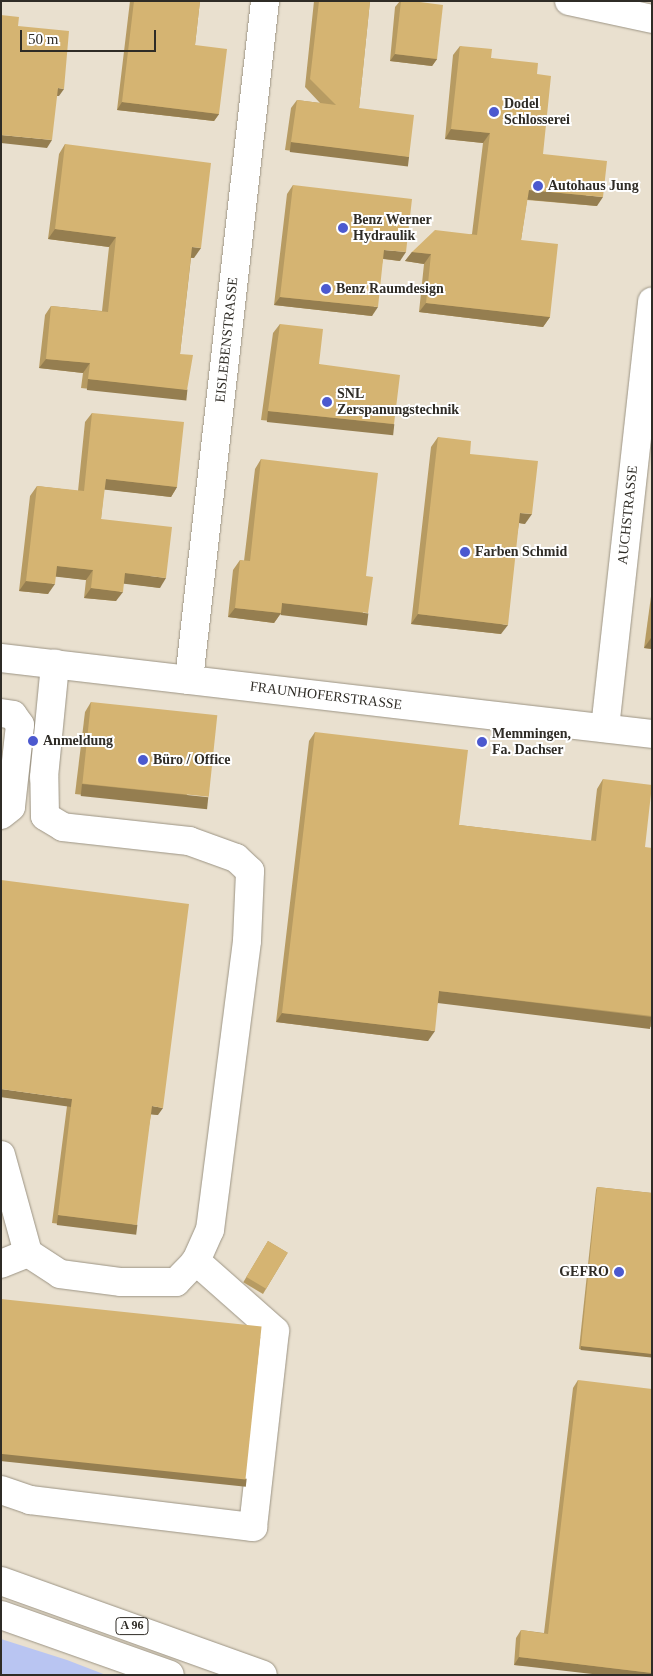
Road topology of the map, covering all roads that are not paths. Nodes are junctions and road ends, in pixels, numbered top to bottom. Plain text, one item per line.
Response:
1 (266, 1) edge
2 (569, 1) edge
3 (652, 19) edge
4 (652, 302) edge
5 (1, 658) edge
6 (55, 664) junction
7 (189, 680) junction
8 (1, 712) edge
9 (604, 728) junction
10 (652, 734) edge
11 (1, 815) edge
12 (1, 1155) edge
13 (28, 1253) junction
14 (196, 1261) junction
15 (1, 1264) edge
16 (1, 1490) edge
17 (1, 1581) edge
18 (1, 1615) edge
19 (170, 1675) edge
20 (263, 1675) edge

1 - 7 main road, EISLEBENSTRASSE
2 - 3 main road
4 - 9 main road, AUCHSTRASSE
5 - 6 main road, FRAUNHOFERSTRASSE
6 - 7 main road, FRAUNHOFERSTRASSE
6 - 14 main road
7 - 9 main road, FRAUNHOFERSTRASSE
8 - 11 main road
9 - 10 main road, FRAUNHOFERSTRASSE
12 - 13 main road
13 - 14 main road
13 - 15 main road
14 - 16 main road
17 - 20 main road, A 96
18 - 19 main road, A 96

